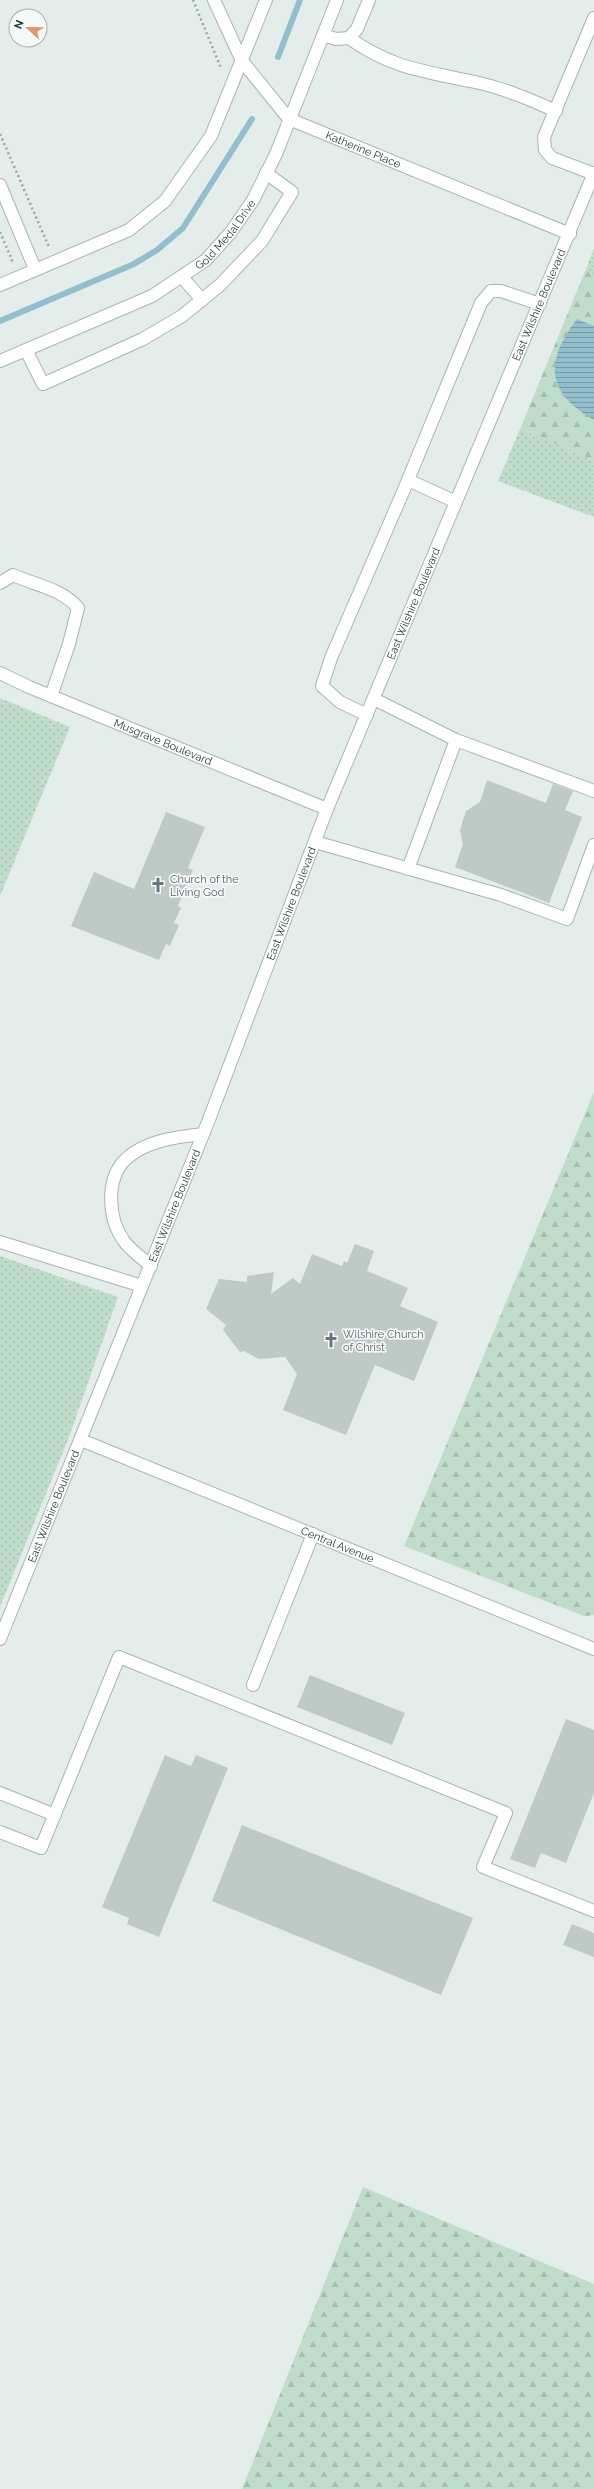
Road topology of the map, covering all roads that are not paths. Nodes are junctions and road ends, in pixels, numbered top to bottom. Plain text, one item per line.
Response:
1 (214, 0) edge
2 (266, 0) edge
3 (337, 0) edge
4 (368, 0) edge
5 (594, 18) edge
6 (323, 35) junction
7 (349, 38) junction
8 (242, 61) junction
9 (556, 111) junction
10 (289, 119) junction
11 (266, 173) junction
12 (594, 174) edge
13 (0, 185) edge
14 (570, 234) junction
15 (36, 270) junction
16 (182, 277) junction
17 (0, 285) edge
18 (202, 300) junction
19 (540, 304) junction
20 (26, 350) junction
21 (0, 361) edge
22 (408, 480) junction
23 (456, 502) junction
24 (0, 583) edge
25 (0, 673) edge
26 (50, 696) junction
27 (374, 699) junction
28 (367, 715) junction
29 (456, 740) junction
30 (594, 791) edge
31 (327, 809) junction
32 (315, 842) junction
33 (594, 845) edge
34 (408, 869) junction
35 (203, 1134) junction
36 (0, 1242) edge
37 (151, 1266) junction
38 (142, 1286) junction
39 (81, 1440) junction
40 (313, 1534) junction
41 (0, 1639) edge
42 (594, 1649) edge
43 (253, 1685) dead end
44 (0, 1794) edge
45 (54, 1815) junction
46 (0, 1832) edge
47 (594, 1911) edge

1 - 8 street, Katherine Place
2 - 8 street
3 - 6 street, Gold Medal Drive
4 - 7 street
5 - 9 street
6 - 7 street
6 - 10 street, Gold Medal Drive
7 - 9 street
8 - 10 street, Katherine Place
8 - 15 street
9 - 12 street
10 - 11 street, Gold Medal Drive
10 - 14 street, Katherine Place
11 - 16 street, Gold Medal Drive
11 - 18 street
12 - 14 street, East Wilshire Boulevard
13 - 15 street
14 - 19 street, East Wilshire Boulevard
15 - 17 street
16 - 18 street
16 - 20 street, Gold Medal Drive
18 - 20 street
19 - 22 street
19 - 23 street, East Wilshire Boulevard
20 - 21 street, Gold Medal Drive
22 - 23 street
22 - 28 street
23 - 27 street, East Wilshire Boulevard
24 - 26 street
25 - 26 street, Musgrave Boulevard
26 - 31 street, Musgrave Boulevard
27 - 28 street, East Wilshire Boulevard
27 - 29 street
28 - 31 street, East Wilshire Boulevard
29 - 30 street
29 - 34 street
31 - 32 street, East Wilshire Boulevard
32 - 34 street
32 - 35 street, East Wilshire Boulevard
33 - 34 street
35 - 37 street, East Wilshire Boulevard
35 - 37 street
36 - 38 street
37 - 38 street, East Wilshire Boulevard
38 - 39 street, East Wilshire Boulevard
39 - 40 street, Central Avenue
39 - 41 street, East Wilshire Boulevard
40 - 42 street, Central Avenue
40 - 43 street
44 - 45 street
45 - 46 street
45 - 47 street

